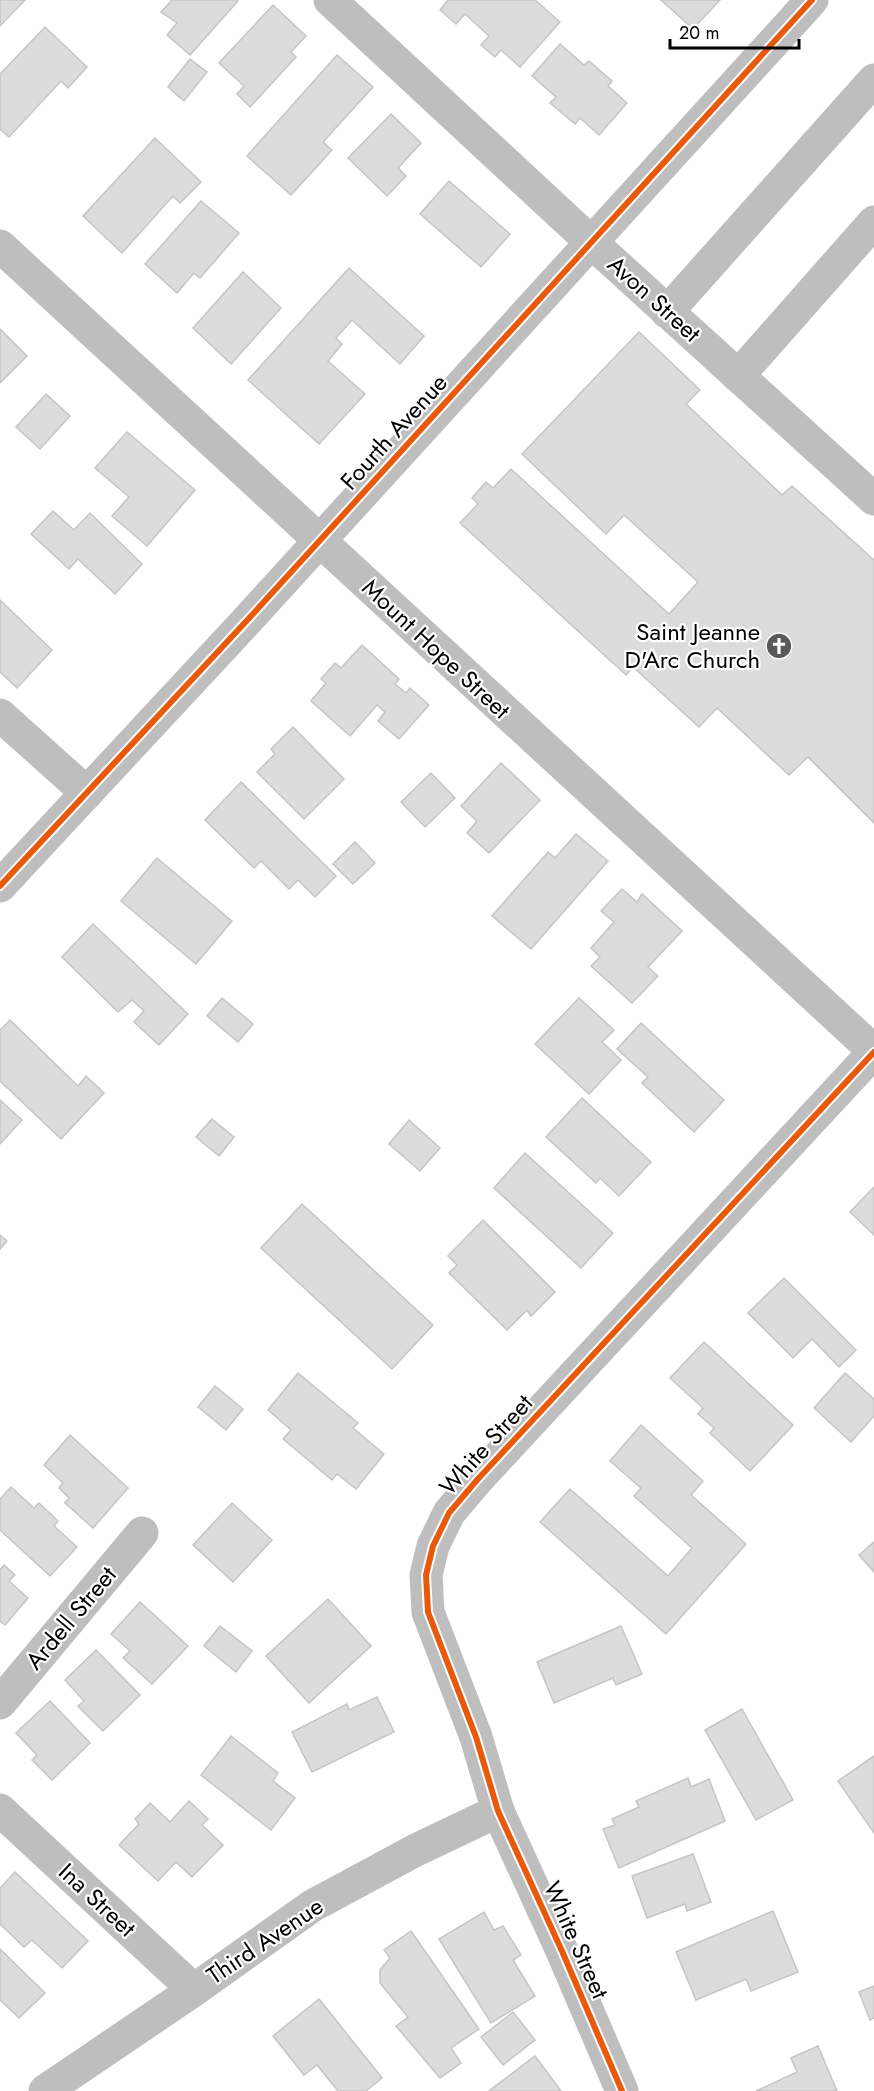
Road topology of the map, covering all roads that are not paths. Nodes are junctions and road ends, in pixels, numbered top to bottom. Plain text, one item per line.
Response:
1 (330, 0) edge
2 (812, 0) edge
3 (874, 80) edge
4 (874, 222) edge
5 (591, 242) junction
6 (0, 246) edge
7 (667, 312) junction
8 (738, 376) junction
9 (874, 499) edge
10 (319, 542) junction
11 (0, 715) edge
12 (87, 793) junction
13 (0, 886) edge
14 (874, 1051) edge
15 (142, 1533) dead end
16 (0, 1703) edge
17 (0, 1810) edge
18 (498, 1811) junction
19 (194, 1990) junction
20 (45, 2091) edge
21 (622, 2091) edge

1 - 5 street, Avon Street
2 - 5 street, Fourth Avenue
3 - 7 street
4 - 8 street
5 - 7 street, Avon Street
5 - 10 street, Fourth Avenue
6 - 10 street, Mount Hope Street
7 - 8 street, Avon Street
8 - 9 street, Avon Street
10 - 12 street, Fourth Avenue
10 - 14 street, Mount Hope Street
11 - 12 street
12 - 13 street, Fourth Avenue
14 - 18 street, White Street
15 - 16 street, Ardell Street
17 - 19 street, Ina Street
18 - 19 street, Third Avenue
18 - 21 street, White Street
19 - 20 street, Third Avenue

